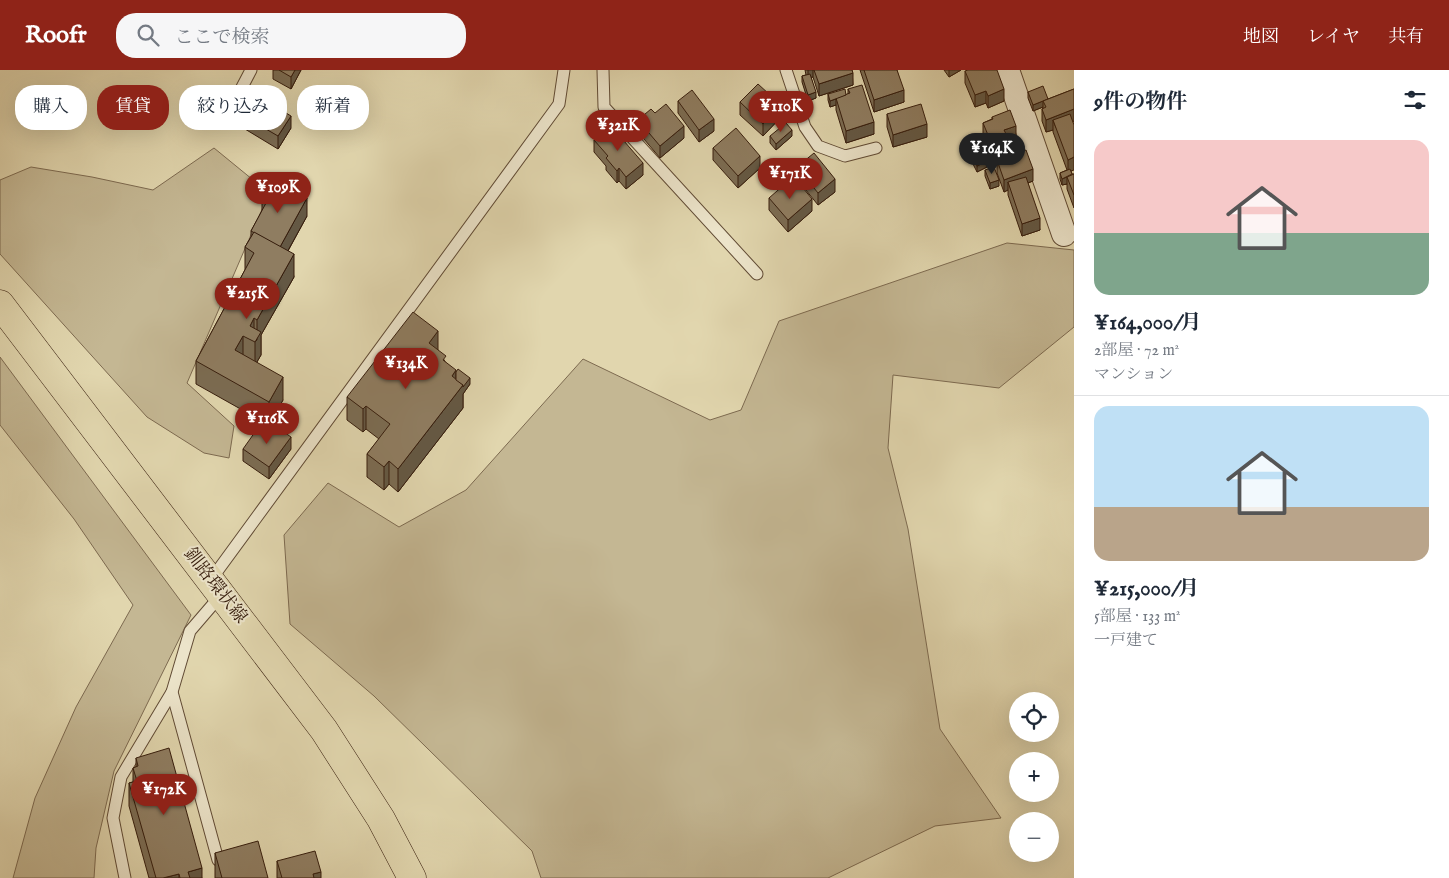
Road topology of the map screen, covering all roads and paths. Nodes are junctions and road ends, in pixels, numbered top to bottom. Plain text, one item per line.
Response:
1 (251, 70) edge
2 (564, 70) edge
3 (603, 70) edge
4 (786, 70) edge
5 (1007, 70) edge
6 (243, 85) edge
7 (876, 148) dead end
8 (1064, 234) dead end
9 (757, 274) dead end
10 (0, 304) edge
11 (216, 588) junction
12 (172, 692) junction
13 (218, 860) edge
14 (125, 878) edge
15 (412, 878) edge

1 - 6 lane
2 - 11 lane
3 - 9 lane
4 - 7 lane
5 - 8 street
10 - 11 main road, 釧路環状線
11 - 12 lane
11 - 15 main road, 釧路環状線
12 - 13 lane
12 - 14 lane

